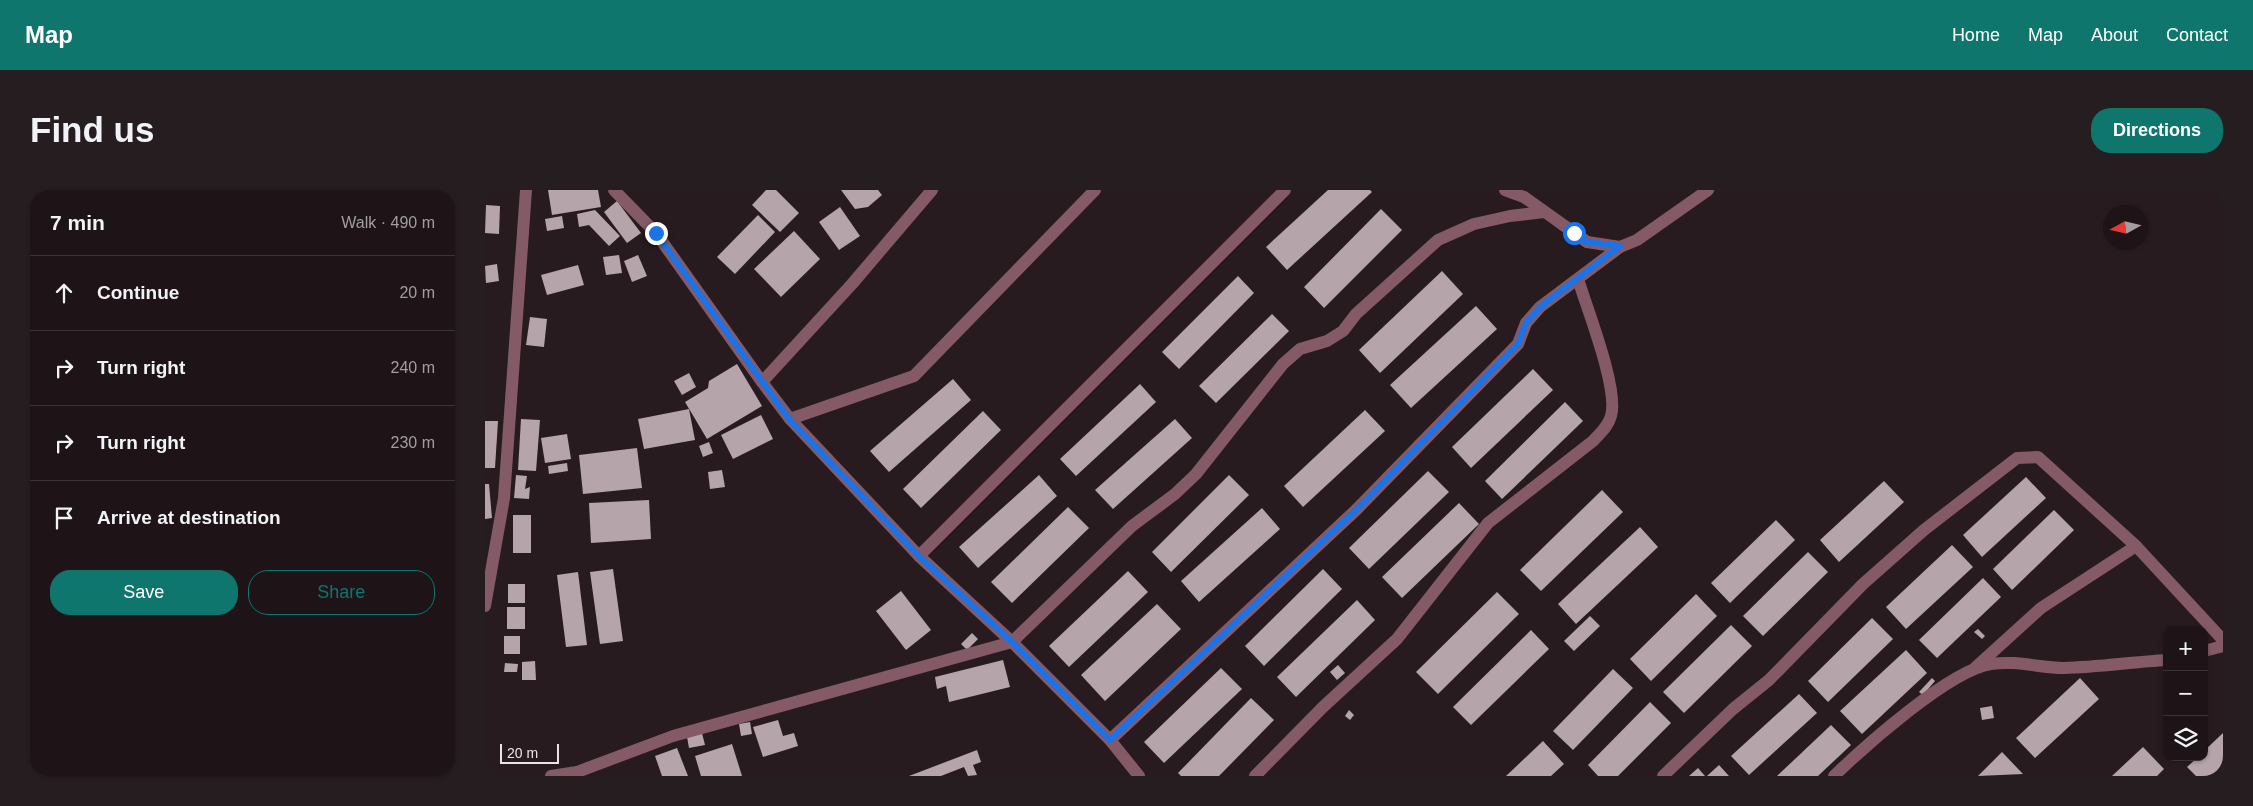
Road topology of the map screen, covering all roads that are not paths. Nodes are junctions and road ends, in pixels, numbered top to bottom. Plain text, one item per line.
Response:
1 (526, 190) edge
2 (614, 190) edge
3 (932, 190) edge
4 (1095, 190) edge
5 (1285, 190) edge
6 (1505, 190) edge
7 (1708, 190) edge
8 (1544, 212) junction
9 (1620, 246) junction
10 (1578, 279) junction
11 (762, 382) junction
12 (789, 419) junction
13 (490, 545) edge
14 (2136, 546) junction
15 (919, 556) junction
16 (485, 606) edge
17 (2223, 640) edge
18 (1012, 642) junction
19 (2223, 646) edge
20 (2208, 651) edge
21 (2163, 660) edge
22 (1972, 670) junction
23 (1110, 740) junction
24 (551, 776) edge
25 (1139, 776) edge
26 (1255, 776) edge
27 (1663, 776) edge
28 (1834, 776) edge

1 - 13 street
2 - 11 street
3 - 11 street
4 - 12 street
5 - 15 street
6 - 8 street
7 - 9 street
8 - 9 street
8 - 18 street
9 - 10 street
10 - 23 street
10 - 26 street
11 - 12 street
12 - 15 street
13 - 16 street
14 - 17 street
14 - 22 street
14 - 27 street
15 - 18 street
18 - 23 street
18 - 24 street
19 - 20 street
21 - 22 street
22 - 28 street
23 - 25 street

